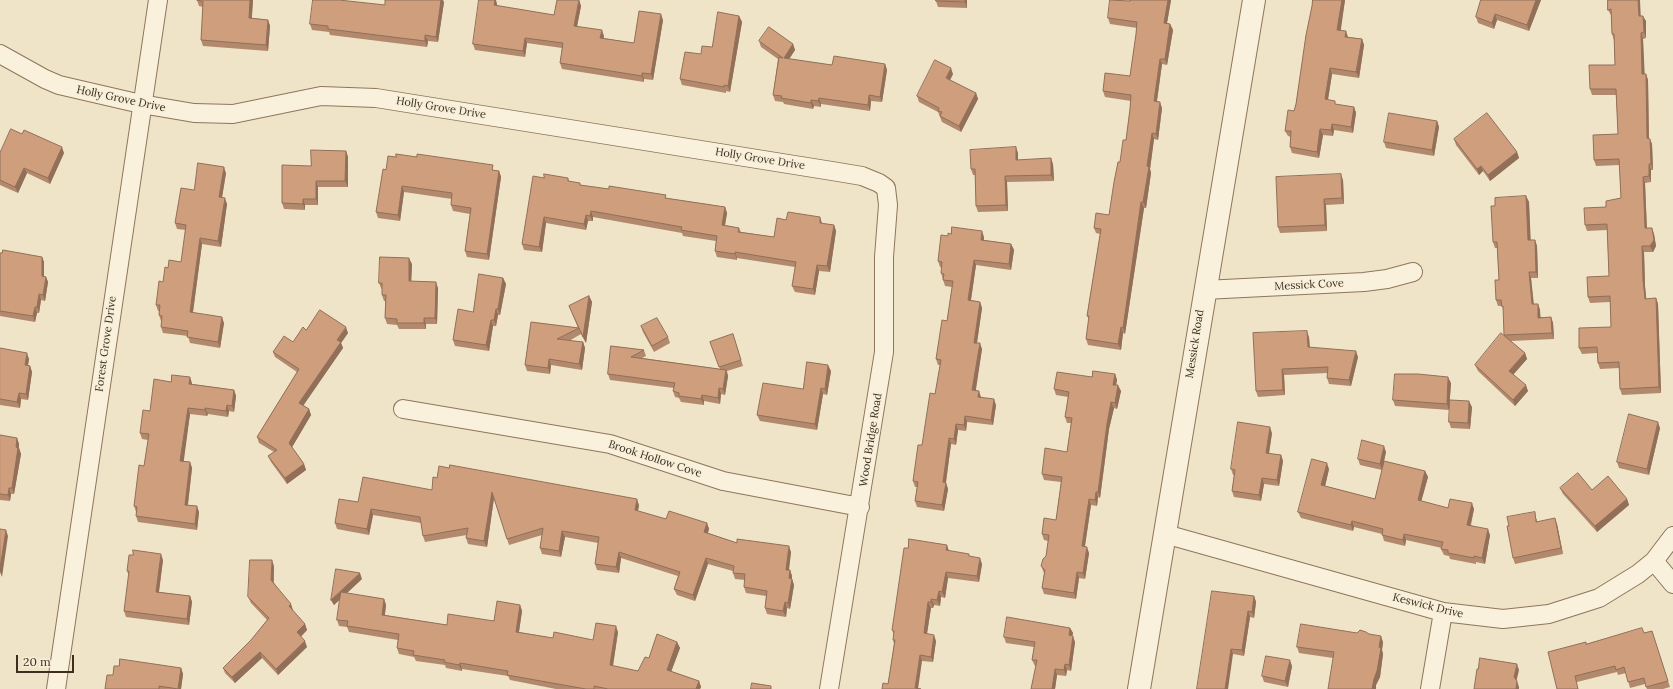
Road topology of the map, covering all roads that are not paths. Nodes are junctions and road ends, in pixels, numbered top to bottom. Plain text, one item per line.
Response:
1 (158, 0) edge
2 (1254, 0) edge
3 (0, 54) edge
4 (141, 104) junction
5 (886, 188) joint
6 (1413, 272) dead end
7 (1204, 290) junction
8 (402, 409) dead end
9 (860, 507) junction
10 (1165, 534) junction
11 (1673, 536) edge
12 (1654, 561) junction
13 (1673, 584) edge
14 (1443, 612) junction
15 (56, 689) edge
16 (829, 689) edge
17 (1139, 689) edge
18 (1430, 689) edge

1 - 4 street, Forest Grove Drive
2 - 7 street, Messick Road
3 - 4 street, Holly Grove Drive
4 - 5 street, Holly Grove Drive
4 - 15 street, Forest Grove Drive
5 - 9 street, Wood Bridge Road
6 - 7 street, Messick Cove
7 - 10 street, Messick Road
8 - 9 street, Brook Hollow Cove
9 - 16 street, Wood Bridge Road
10 - 14 street, Keswick Drive
10 - 17 street, Messick Road
11 - 12 street, Keswick Drive
12 - 13 street
12 - 14 street, Keswick Drive
14 - 18 street

